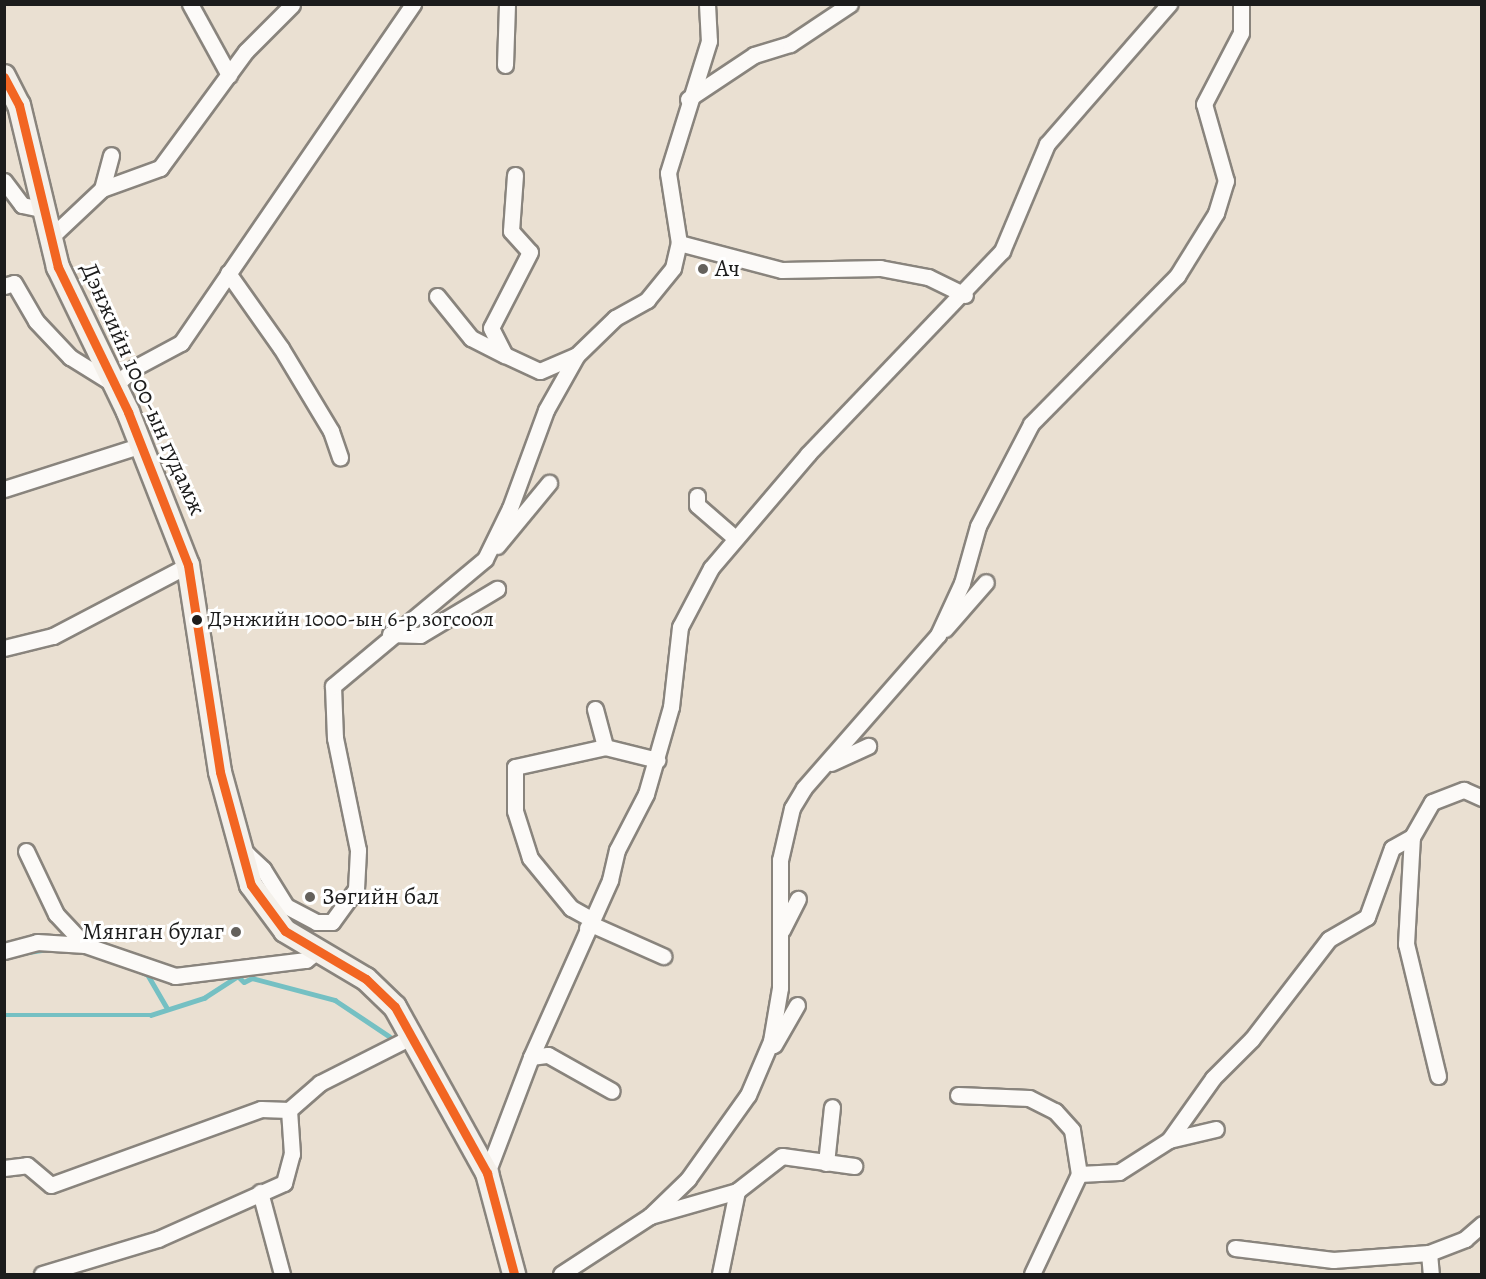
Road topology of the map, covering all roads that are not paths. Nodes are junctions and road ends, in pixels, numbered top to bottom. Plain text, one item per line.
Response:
1 (190, 4) edge
2 (413, 4) edge
3 (507, 4) edge
4 (707, 4) edge
5 (850, 4) edge
6 (1169, 4) edge
7 (1241, 4) edge
8 (292, 5) edge
9 (505, 65) dead end
10 (229, 75) junction
11 (4, 76) edge
12 (688, 99) junction
13 (111, 154) dead end
14 (515, 175) dead end
15 (4, 181) edge
16 (102, 189) junction
17 (46, 210) junction
18 (51, 237) junction
19 (679, 243) junction
20 (228, 273) junction
21 (4, 286) edge
22 (964, 295) junction
23 (437, 296) dead end
24 (505, 355) junction
25 (577, 356) junction
26 (115, 385) junction
27 (142, 445) junction
28 (340, 458) dead end
29 (549, 483) dead end
30 (4, 489) edge
31 (697, 496) dead end
32 (734, 537) junction
33 (485, 559) junction
34 (188, 565) junction
35 (986, 582) dead end
36 (497, 589) dead end
37 (390, 634) junction
38 (938, 635) junction
39 (4, 648) edge
40 (595, 709) dead end
41 (868, 746) dead end
42 (605, 747) junction
43 (657, 760) junction
44 (821, 769) junction
45 (1482, 798) edge
46 (1412, 837) junction
47 (26, 851) dead end
48 (241, 857) junction
49 (798, 899) dead end
50 (589, 924) junction
51 (779, 936) junction
52 (85, 945) junction
53 (4, 951) edge
54 (317, 951) junction
55 (663, 956) dead end
56 (797, 1005) dead end
57 (411, 1037) junction
58 (531, 1057) junction
59 (754, 1065) junction
60 (1438, 1076) dead end
61 (612, 1091) dead end
62 (958, 1095) dead end
63 (832, 1107) dead end
64 (289, 1110) junction
65 (1216, 1129) dead end
66 (1169, 1140) junction
67 (826, 1163) junction
68 (854, 1166) dead end
69 (4, 1168) edge
70 (487, 1173) junction
71 (1079, 1174) junction
72 (737, 1191) junction
73 (260, 1192) junction
74 (650, 1216) junction
75 (1482, 1224) edge
76 (1235, 1248) dead end
77 (1429, 1252) junction
78 (42, 1275) edge
79 (282, 1275) edge
80 (514, 1275) edge
81 (561, 1275) edge
82 (720, 1275) edge
83 (1032, 1275) edge
84 (1431, 1275) edge

1 - 10 street
2 - 20 street
3 - 9 street
4 - 12 street
5 - 12 street
6 - 22 street
7 - 38 street
8 - 10 street
10 - 16 street
11 - 17 main road, Дэнжийн 1000-ын гудамж
12 - 19 street
13 - 16 street
14 - 24 street
15 - 17 street
16 - 18 street
17 - 18 main road, Дэнжийн 1000-ын гудамж
18 - 26 main road, Дэнжийн 1000-ын гудамж
19 - 22 street
19 - 25 street
20 - 26 street
20 - 28 street
21 - 26 street
22 - 32 street
23 - 24 street
24 - 25 street
25 - 33 street
26 - 27 main road, Дэнжийн 1000-ын гудамж
27 - 30 street
27 - 34 main road, Дэнжийн 1000-ын гудамж
29 - 33 street
31 - 32 street
32 - 43 street
33 - 37 street
34 - 39 street
34 - 48 main road, Дэнжийн 1000-ын гудамж
35 - 38 street
36 - 37 street
37 - 48 street
38 - 44 street
40 - 42 street
41 - 44 street
42 - 43 street
42 - 50 street
43 - 50 street
44 - 51 street
45 - 46 street
46 - 60 street
46 - 66 street
47 - 52 street
48 - 54 main road, Дэнжийн 1000-ын гудамж
49 - 51 street
50 - 55 street
50 - 58 street
51 - 59 street
52 - 53 street
52 - 54 street
54 - 57 main road, Дэнжийн 1000-ын гудамж
56 - 59 street
57 - 64 street
57 - 70 main road, Дэнжийн 1000-ын гудамж
58 - 61 street
58 - 70 street
59 - 74 street
62 - 71 street
63 - 67 street
64 - 69 street
64 - 73 street
65 - 66 street
66 - 71 street
67 - 68 street
67 - 72 street
70 - 80 main road, Дэнжийн 1000-ын гудамж
71 - 83 street
72 - 74 street
72 - 82 street
73 - 78 street
73 - 79 street
74 - 81 street
75 - 77 street
76 - 77 street
77 - 84 street

